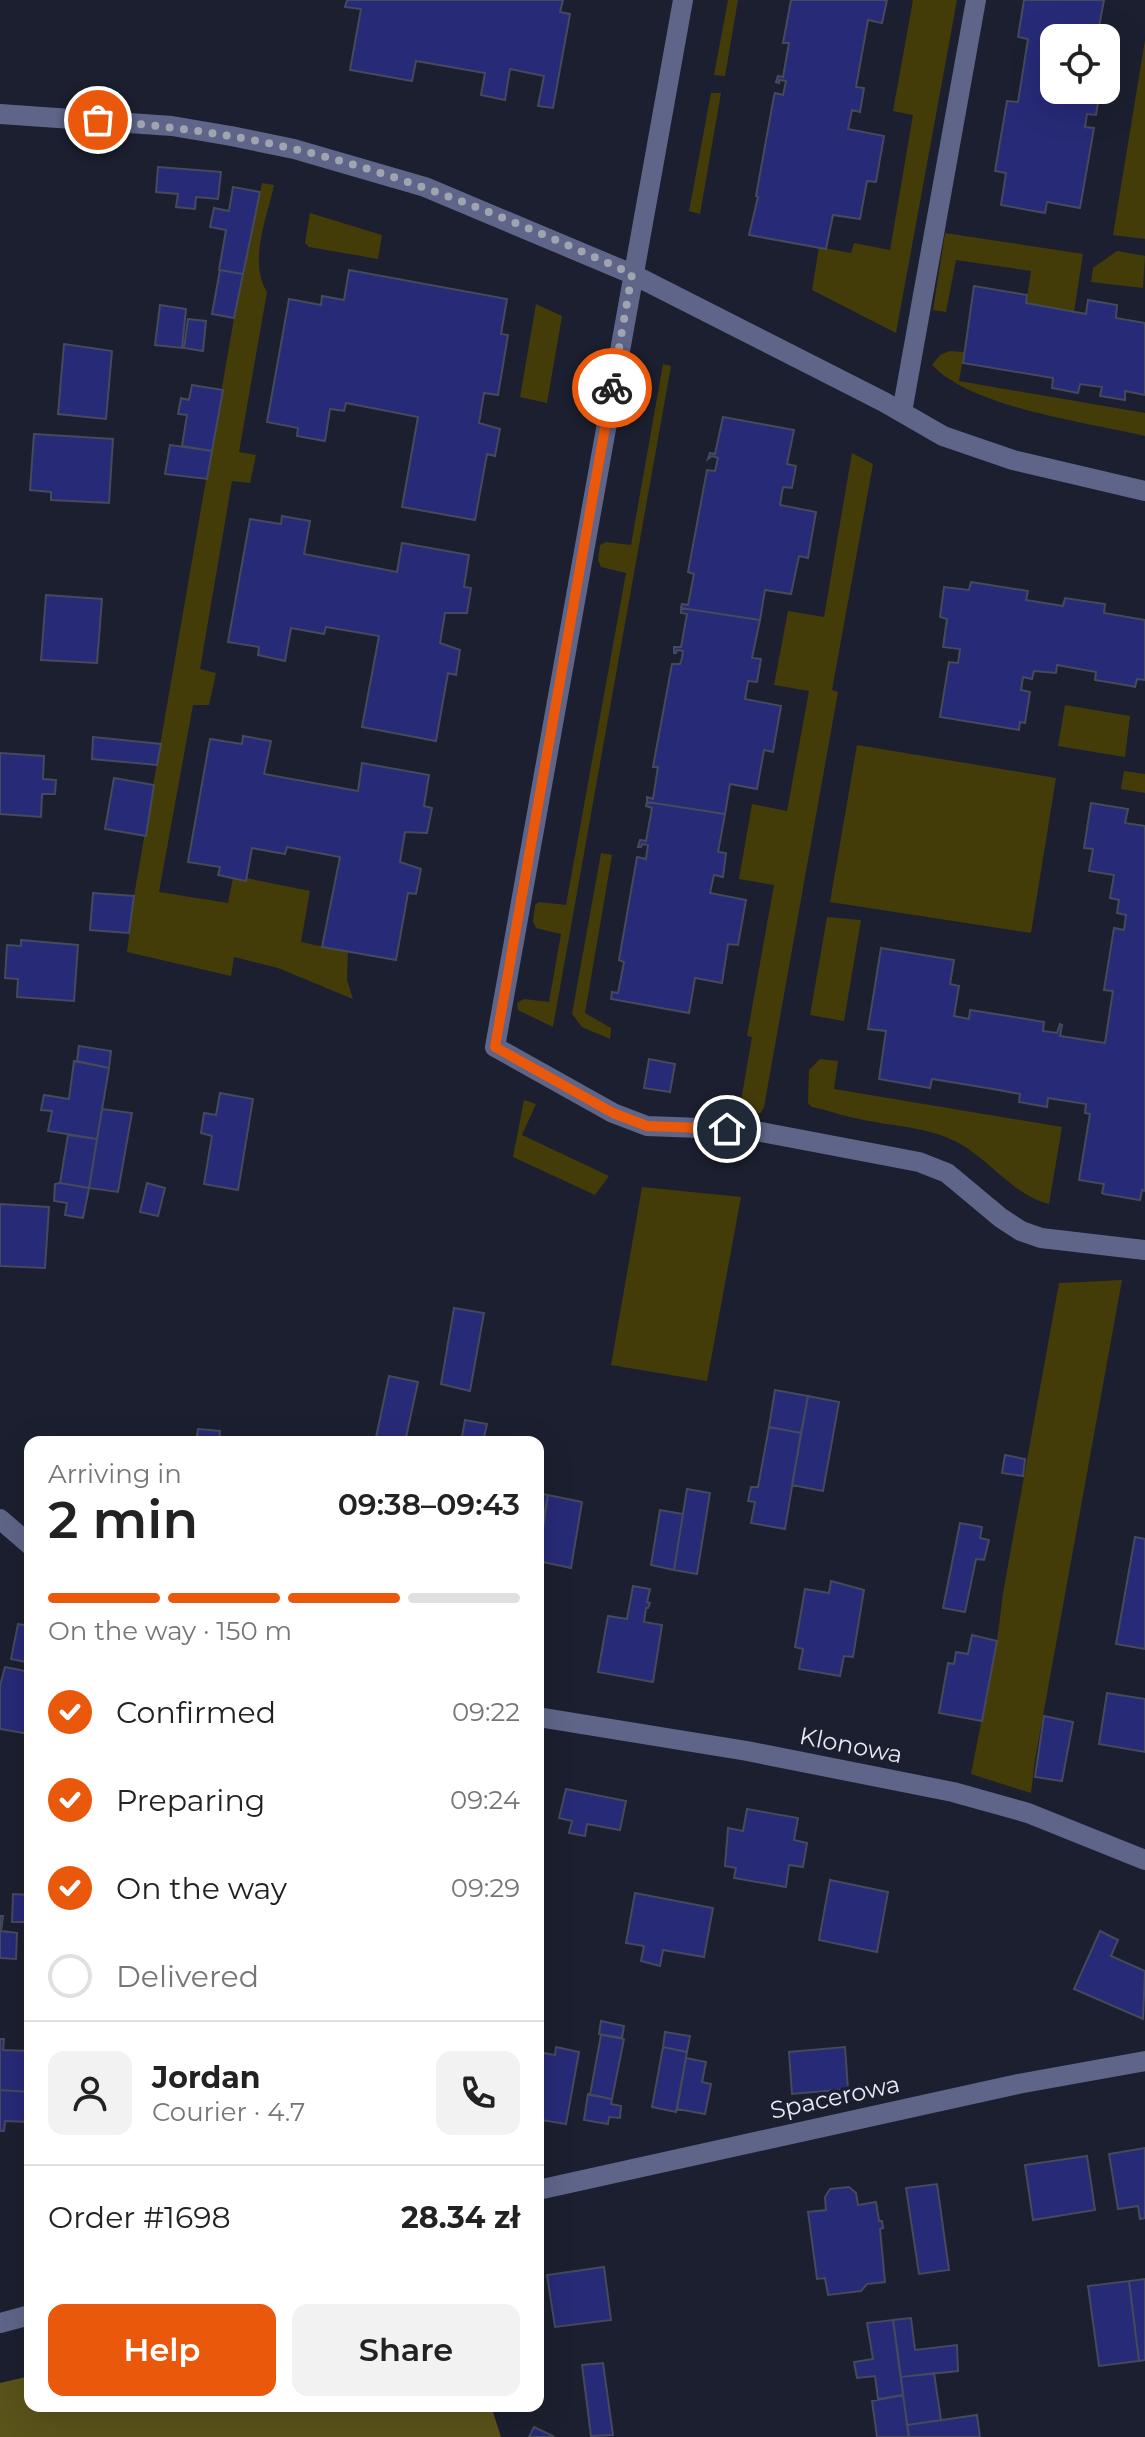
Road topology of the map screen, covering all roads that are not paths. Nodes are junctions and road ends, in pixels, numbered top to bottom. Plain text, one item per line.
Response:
1 (683, 0) edge
2 (976, 0) edge
3 (0, 114) edge
4 (632, 274) junction
5 (902, 412) junction
6 (1145, 491) edge
7 (727, 1129) dead end
8 (761, 1132) dead end
9 (1145, 1250) edge
10 (0, 1519) edge
11 (24, 1540) edge
12 (544, 1718) edge
13 (1145, 1860) edge
14 (1145, 2061) edge
15 (544, 2189) edge
16 (24, 2317) edge
17 (0, 2323) edge

1 - 4 street
2 - 5 street
3 - 4 street
4 - 5 street
4 - 7 street
5 - 6 street
8 - 9 street
10 - 11 street
12 - 13 street, Klonowa
14 - 15 street, Spacerowa
16 - 17 street

